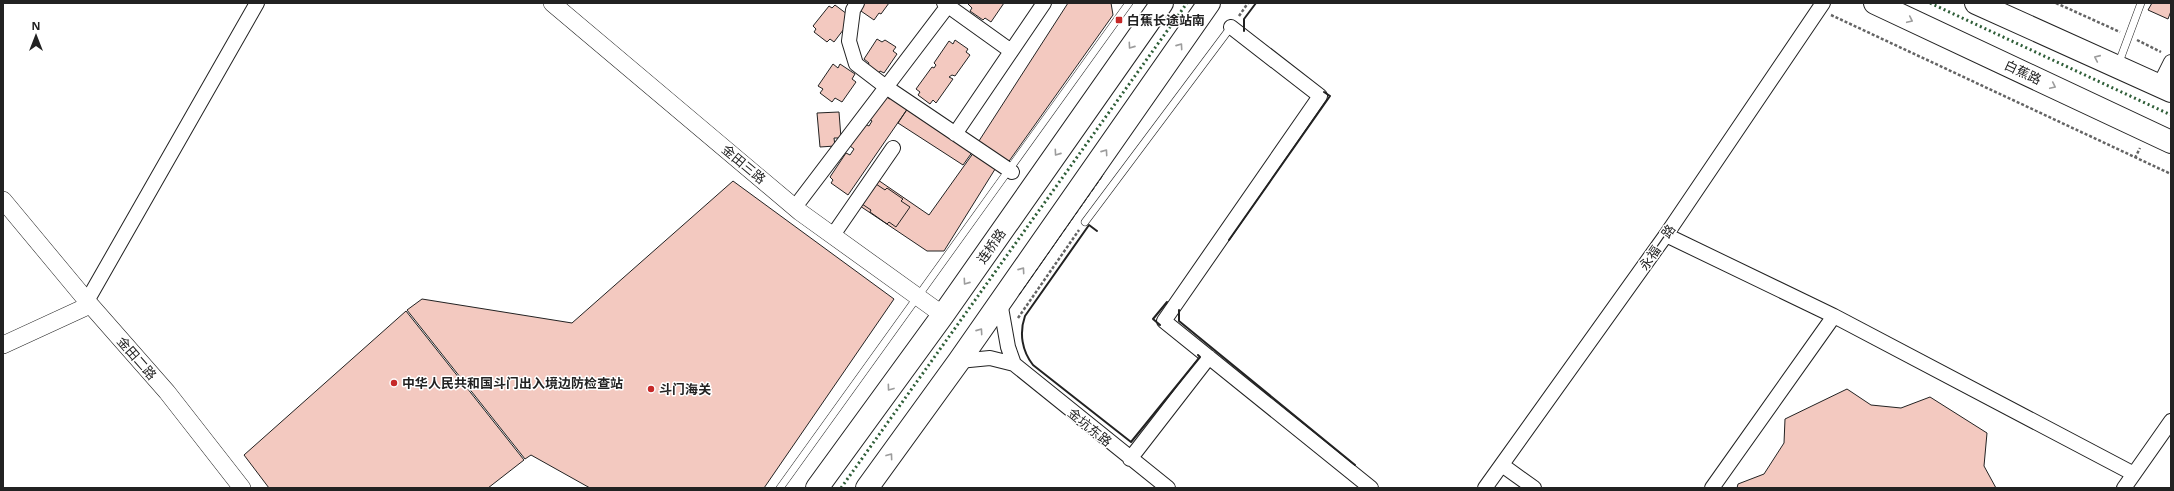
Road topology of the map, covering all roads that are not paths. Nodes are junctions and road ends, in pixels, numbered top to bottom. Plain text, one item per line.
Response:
1 (257, 3) edge
2 (552, 3) edge
3 (858, 3) edge
4 (1044, 3) edge
5 (1128, 3) edge
6 (1162, 3) edge
7 (1209, 3) edge
8 (1875, 3) edge
9 (1976, 3) edge
10 (2141, 3) edge
11 (947, 4) edge
12 (1821, 6) edge
13 (1231, 27) joint
14 (1011, 51) junction
15 (2167, 57) edge
16 (2117, 67) junction
17 (886, 87) junction
18 (2165, 88) edge
19 (955, 134) junction
20 (2171, 142) edge
21 (893, 148) dead end
22 (1012, 172) dead end
23 (3, 200) edge
24 (795, 207) junction
25 (1086, 222) road end
26 (833, 235) junction
27 (1666, 235) junction
28 (917, 296) junction
29 (1000, 302) junction
30 (89, 303) junction
31 (943, 315) junction
32 (1834, 316) junction
33 (3, 345) edge
34 (1209, 357) junction
35 (959, 361) junction
36 (1014, 364) junction
37 (2171, 421) edge
38 (1130, 459) junction
39 (1502, 465) junction
40 (2134, 474) junction
41 (242, 488) edge
42 (780, 488) edge
43 (817, 488) edge
44 (867, 488) edge
45 (1168, 488) edge
46 (1371, 488) edge
47 (1485, 488) edge
48 (1534, 488) edge
49 (1712, 488) edge
50 (2124, 488) edge

1 - 30 street
2 - 24 street, 金田三路
3 - 17 street
4 - 14 street
5 - 28 lane
6 -> 31 main road, 连桥路
29 -> 7 main road
8 -> 20 main road, 白蕉路
16 -> 9 main road
10 - 16 lane
11 - 14 street
11 - 17 street
12 - 27 street, 永福一路
13 - 25 lane
13 - 34 street
14 - 19 street
15 - 18 street
16 - 18 main road
17 - 19 street
17 - 24 street
19 - 22 street
21 - 26 street
23 - 30 street, 金田二路
24 - 26 street, 金田三路
26 - 28 street, 金田三路
27 - 32 street
27 - 39 street, 永福一路
28 - 31 street, 金田三路
28 - 42 lane
35 -> 29 main road
29 - 36 street
30 - 33 street
30 - 41 street, 金田二路
31 -> 43 main road, 连桥路
32 - 40 street
32 - 49 street
34 - 38 street
34 - 46 street
35 - 36 street, 金坑东路
44 -> 35 main road
36 - 38 street, 金坑东路
37 - 40 street
38 - 45 street, 金坑东路
39 - 47 street, 永福一路
39 - 48 street
40 - 50 street

